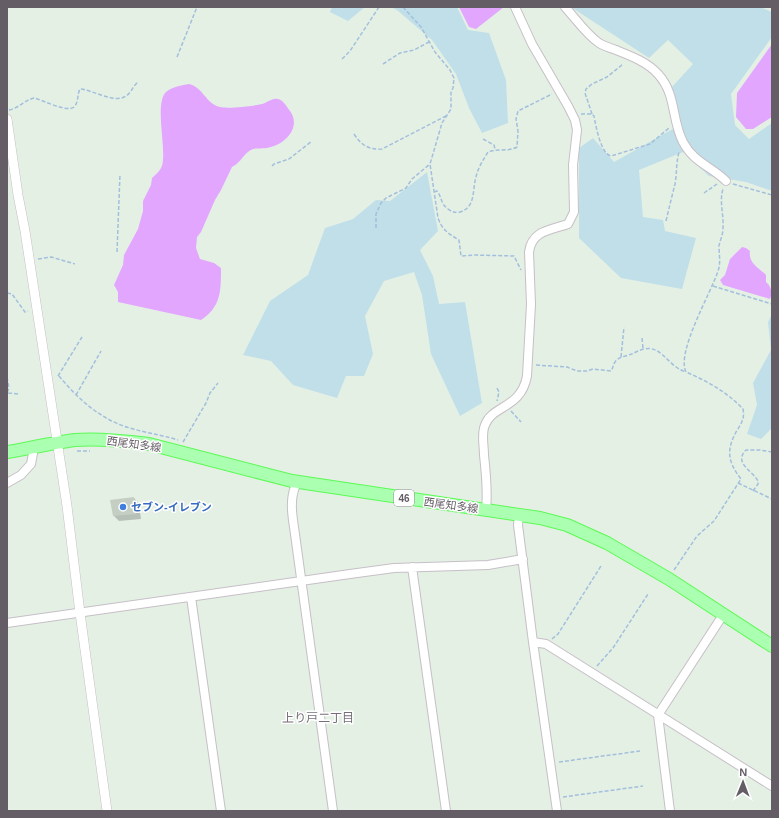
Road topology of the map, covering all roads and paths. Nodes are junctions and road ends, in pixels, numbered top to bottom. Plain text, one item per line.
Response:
1 (197, 7) edge
2 (379, 7) edge
3 (403, 7) edge
4 (515, 7) edge
5 (565, 7) edge
6 (429, 42) junction
7 (177, 57) dead end
8 (342, 59) dead end
9 (383, 64) dead end
10 (623, 64) dead end
11 (138, 82) dead end
12 (559, 90) junction
13 (7, 110) edge
14 (592, 114) junction
15 (446, 116) junction
16 (574, 117) junction
17 (7, 119) edge
18 (676, 125) junction
19 (354, 134) dead end
20 (483, 139) dead end
21 (312, 141) dead end
22 (684, 143) junction
23 (495, 149) junction
24 (430, 164) junction
25 (272, 166) dead end
26 (120, 174) dead end
27 (725, 180) junction
28 (434, 192) junction
29 (704, 193) dead end
30 (772, 195) edge
31 (666, 221) dead end
32 (376, 228) dead end
33 (116, 252) dead end
34 (30, 260) junction
35 (75, 264) dead end
36 (530, 273) junction
37 (712, 286) junction
38 (7, 292) edge
39 (772, 304) edge
40 (37, 310) junction
41 (624, 327) dead end
42 (82, 337) dead end
43 (642, 338) dead end
44 (643, 348) junction
45 (101, 351) dead end
46 (621, 357) junction
47 (528, 366) junction
48 (686, 372) junction
49 (59, 376) junction
50 (7, 377) edge
51 (47, 378) junction
52 (218, 383) dead end
53 (7, 393) edge
54 (19, 394) dead end
55 (76, 395) junction
56 (507, 406) junction
57 (521, 422) dead end
58 (56, 443) junction
59 (34, 448) junction
60 (7, 452) edge
61 (772, 452) edge
62 (292, 481) junction
63 (7, 483) edge
64 (738, 483) junction
65 (753, 491) junction
66 (772, 499) edge
67 (486, 510) junction
68 (519, 514) junction
69 (523, 559) junction
70 (602, 566) dead end
71 (412, 567) junction
72 (669, 579) junction
73 (301, 581) junction
74 (648, 594) dead end
75 (191, 597) junction
76 (80, 613) junction
77 (723, 615) junction
78 (7, 623) edge
79 (533, 642) junction
80 (548, 645) junction
81 (772, 646) edge
82 (591, 673) junction
83 (658, 715) junction
84 (640, 751) dead end
85 (550, 764) junction
86 (643, 786) dead end
87 (772, 786) edge
88 (555, 798) junction
89 (107, 811) edge
90 (221, 811) edge
91 (333, 811) edge
92 (446, 811) edge
93 (557, 811) edge
94 (670, 811) edge

1 - 7 path
2 - 8 path
3 - 6 path
4 - 12 street
5 - 18 street
6 - 9 path
6 - 15 path
10 - 14 path
11 - 13 path
12 - 16 street
12 - 23 path
14 - 16 path
14 - 18 path
15 - 19 path
15 - 24 path
16 - 36 street
17 - 34 street
18 - 22 street
20 - 23 path
21 - 25 path
22 - 27 street
22 - 31 path
23 - 28 path
24 - 28 path
24 - 32 path
26 - 33 path
27 - 29 path
27 - 30 path
27 - 37 path
28 - 36 path
34 - 35 path
34 - 40 street
36 - 47 street
37 - 39 path
37 - 48 path
38 - 40 path
40 - 51 street
41 - 46 path
42 - 49 path
43 - 44 path
44 - 46 path
44 - 48 path
45 - 55 path
46 - 47 path
47 - 56 street
48 - 64 path
49 - 51 path
49 - 55 path
50 - 53 path
51 - 58 street
52 - 55 path
53 - 54 path
56 - 57 path
56 - 67 street
58 - 59 main road, 西尾知多線 / 46
58 - 62 main road, 西尾知多線 / 46
58 - 76 street
59 - 60 main road, 西尾知多線 / 46
59 - 63 street
61 - 65 path
62 - 67 main road, 西尾知多線 / 46
62 - 73 street
64 - 65 path
64 - 72 path
65 - 66 path
67 - 68 main road, 西尾知多線 / 46
68 - 69 street
68 - 72 main road, 西尾知多線 / 46
69 - 71 street
69 - 79 street
70 - 80 path
71 - 73 street
71 - 92 street
72 - 77 main road, 西尾知多線 / 46
73 - 75 street
73 - 91 street
74 - 82 path
75 - 76 street
75 - 90 street
76 - 78 street
76 - 89 street
77 - 81 main road, 西尾知多線 / 46
77 - 83 street
79 - 80 street
79 - 85 street
80 - 82 street
82 - 83 street
83 - 87 street
83 - 94 street
84 - 85 path
85 - 88 street
86 - 88 path
88 - 93 street

